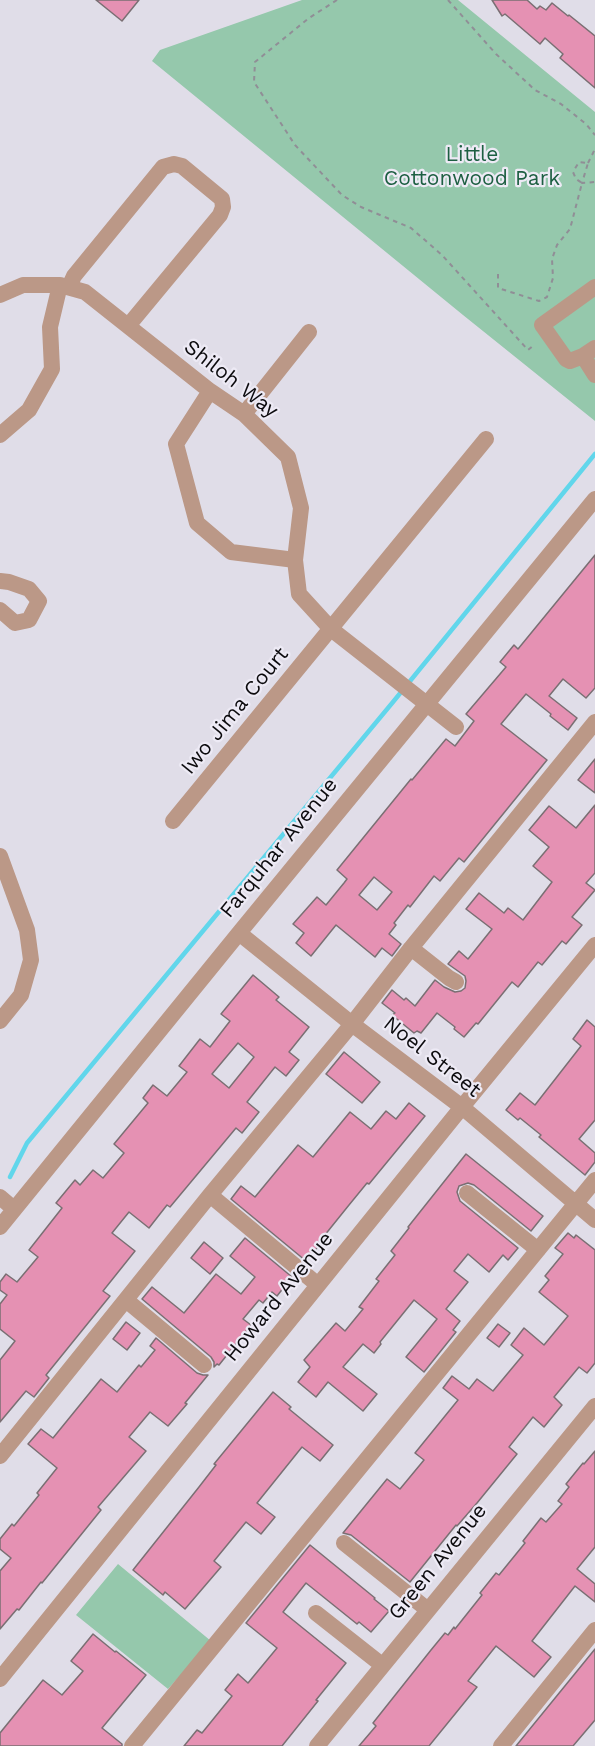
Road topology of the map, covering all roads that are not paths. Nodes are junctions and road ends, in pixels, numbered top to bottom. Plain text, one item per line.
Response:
1 (65, 286) junction
2 (595, 287) edge
3 (0, 295) edge
4 (128, 326) junction
5 (309, 332) dead end
6 (589, 352) edge
7 (595, 375) edge
8 (210, 391) junction
9 (244, 414) junction
10 (0, 435) edge
11 (486, 439) dead end
12 (595, 499) edge
13 (295, 560) junction
14 (0, 581) edge
15 (0, 610) edge
16 (331, 628) junction
17 (427, 704) junction
18 (595, 723) edge
19 (456, 727) dead end
20 (173, 821) dead end
21 (0, 856) edge
22 (239, 933) junction
23 (595, 945) edge
24 (411, 948) junction
25 (456, 982) dead end
26 (0, 1021) edge
27 (352, 1024) junction
28 (462, 1107) junction
29 (595, 1180) edge
30 (467, 1193) dead end
31 (210, 1195) junction
32 (0, 1197) edge
33 (576, 1203) junction
34 (15, 1209) junction
35 (595, 1220) edge
36 (0, 1227) edge
37 (538, 1250) junction
38 (318, 1284) junction
39 (126, 1300) junction
40 (204, 1365) dead end
41 (595, 1406) edge
42 (0, 1456) edge
43 (344, 1543) dead end
44 (428, 1610) junction
45 (316, 1613) dead end
46 (595, 1630) edge
47 (382, 1665) junction
48 (0, 1679) edge
49 (132, 1746) edge
50 (316, 1746) edge
51 (501, 1746) edge

1 - 3 street, Shiloh Way
1 - 4 street, Shiloh Way
1 - 4 street
1 - 10 street
2 - 6 street
4 - 8 street, Shiloh Way
5 - 9 street
6 - 7 street
8 - 9 street, Shiloh Way
8 - 13 street
9 - 13 street, Shiloh Way
11 - 16 street, Iwo Jima Court
12 - 17 street, Farquhar Avenue
13 - 16 street, Shiloh Way
14 - 15 street
16 - 17 street, Shiloh Way
16 - 20 street, Iwo Jima Court
17 - 19 street, Shiloh Way
17 - 22 street, Farquhar Avenue
18 - 24 street
21 - 26 street
22 - 27 street, Noel Street
22 - 34 street, Farquhar Avenue
23 - 28 street, Howard Avenue
24 - 25 street
24 - 27 street
27 - 28 street, Noel Street
27 - 31 street
28 - 33 street, Noel Street
28 - 38 street, Howard Avenue
29 - 33 street
30 - 37 street
31 - 38 street
31 - 39 street
32 - 34 street
33 - 35 street, Noel Street
33 - 37 street
34 - 36 street, Farquhar Avenue
37 - 49 street
38 - 48 street, Howard Avenue
39 - 40 street
39 - 42 street
41 - 44 street, Green Avenue
43 - 44 street
44 - 47 street, Green Avenue
45 - 47 street
46 - 51 street
47 - 50 street, Green Avenue

